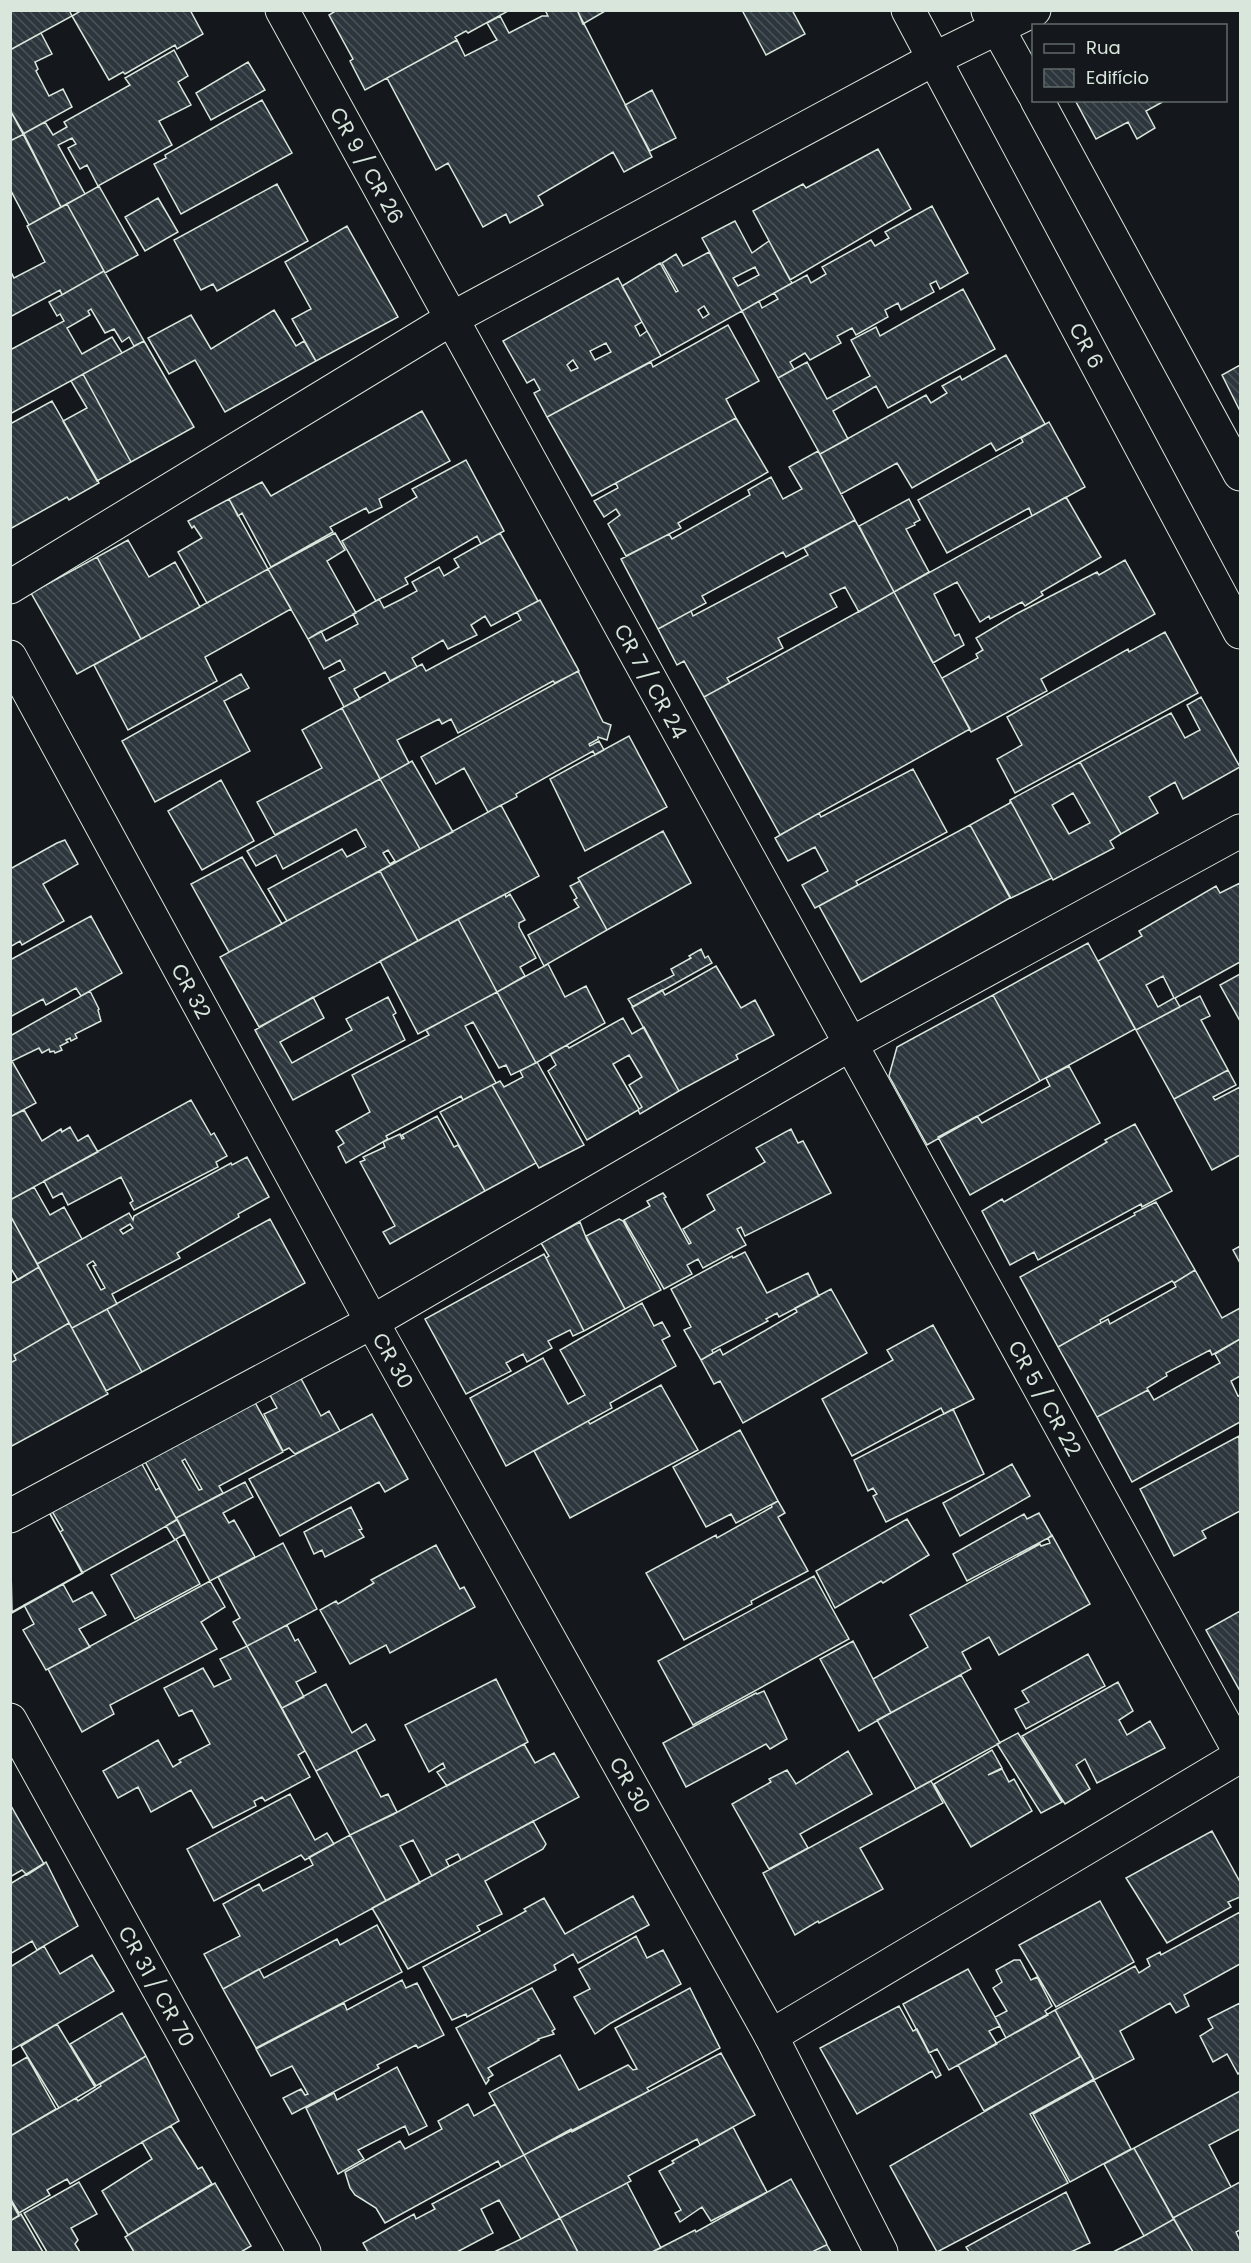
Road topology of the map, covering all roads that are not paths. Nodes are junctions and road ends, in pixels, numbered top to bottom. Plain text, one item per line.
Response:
1 (282, 10) edge
2 (908, 10) edge
3 (1034, 10) edge
4 (993, 20) edge
5 (934, 59) junction
6 (1032, 90) edge
7 (1038, 102) edge
8 (451, 319) junction
9 (1240, 474) edge
10 (10, 587) edge
11 (1240, 632) edge
12 (10, 657) edge
13 (1240, 831) edge
14 (849, 1045) junction
15 (372, 1322) junction
16 (10, 1516) edge
17 (10, 1720) edge
18 (1240, 1754) edge
19 (771, 2036) junction
20 (304, 2253) edge
21 (881, 2253) edge

1 - 8 street, CR 9 / CR 26
2 - 5 street, CR 6
3 - 4 street
4 - 5 street
4 - 6 street
5 - 8 street
5 - 11 street, CR 6
7 - 9 street
8 - 10 street
8 - 14 street, CR 7 / CR 24
12 - 15 street, CR 32
13 - 14 street
14 - 15 street
14 - 18 street, CR 5 / CR 22
15 - 16 street
15 - 19 street, CR 30
17 - 20 street, CR 31 / CR 70
18 - 19 street
19 - 21 street, CR 30

